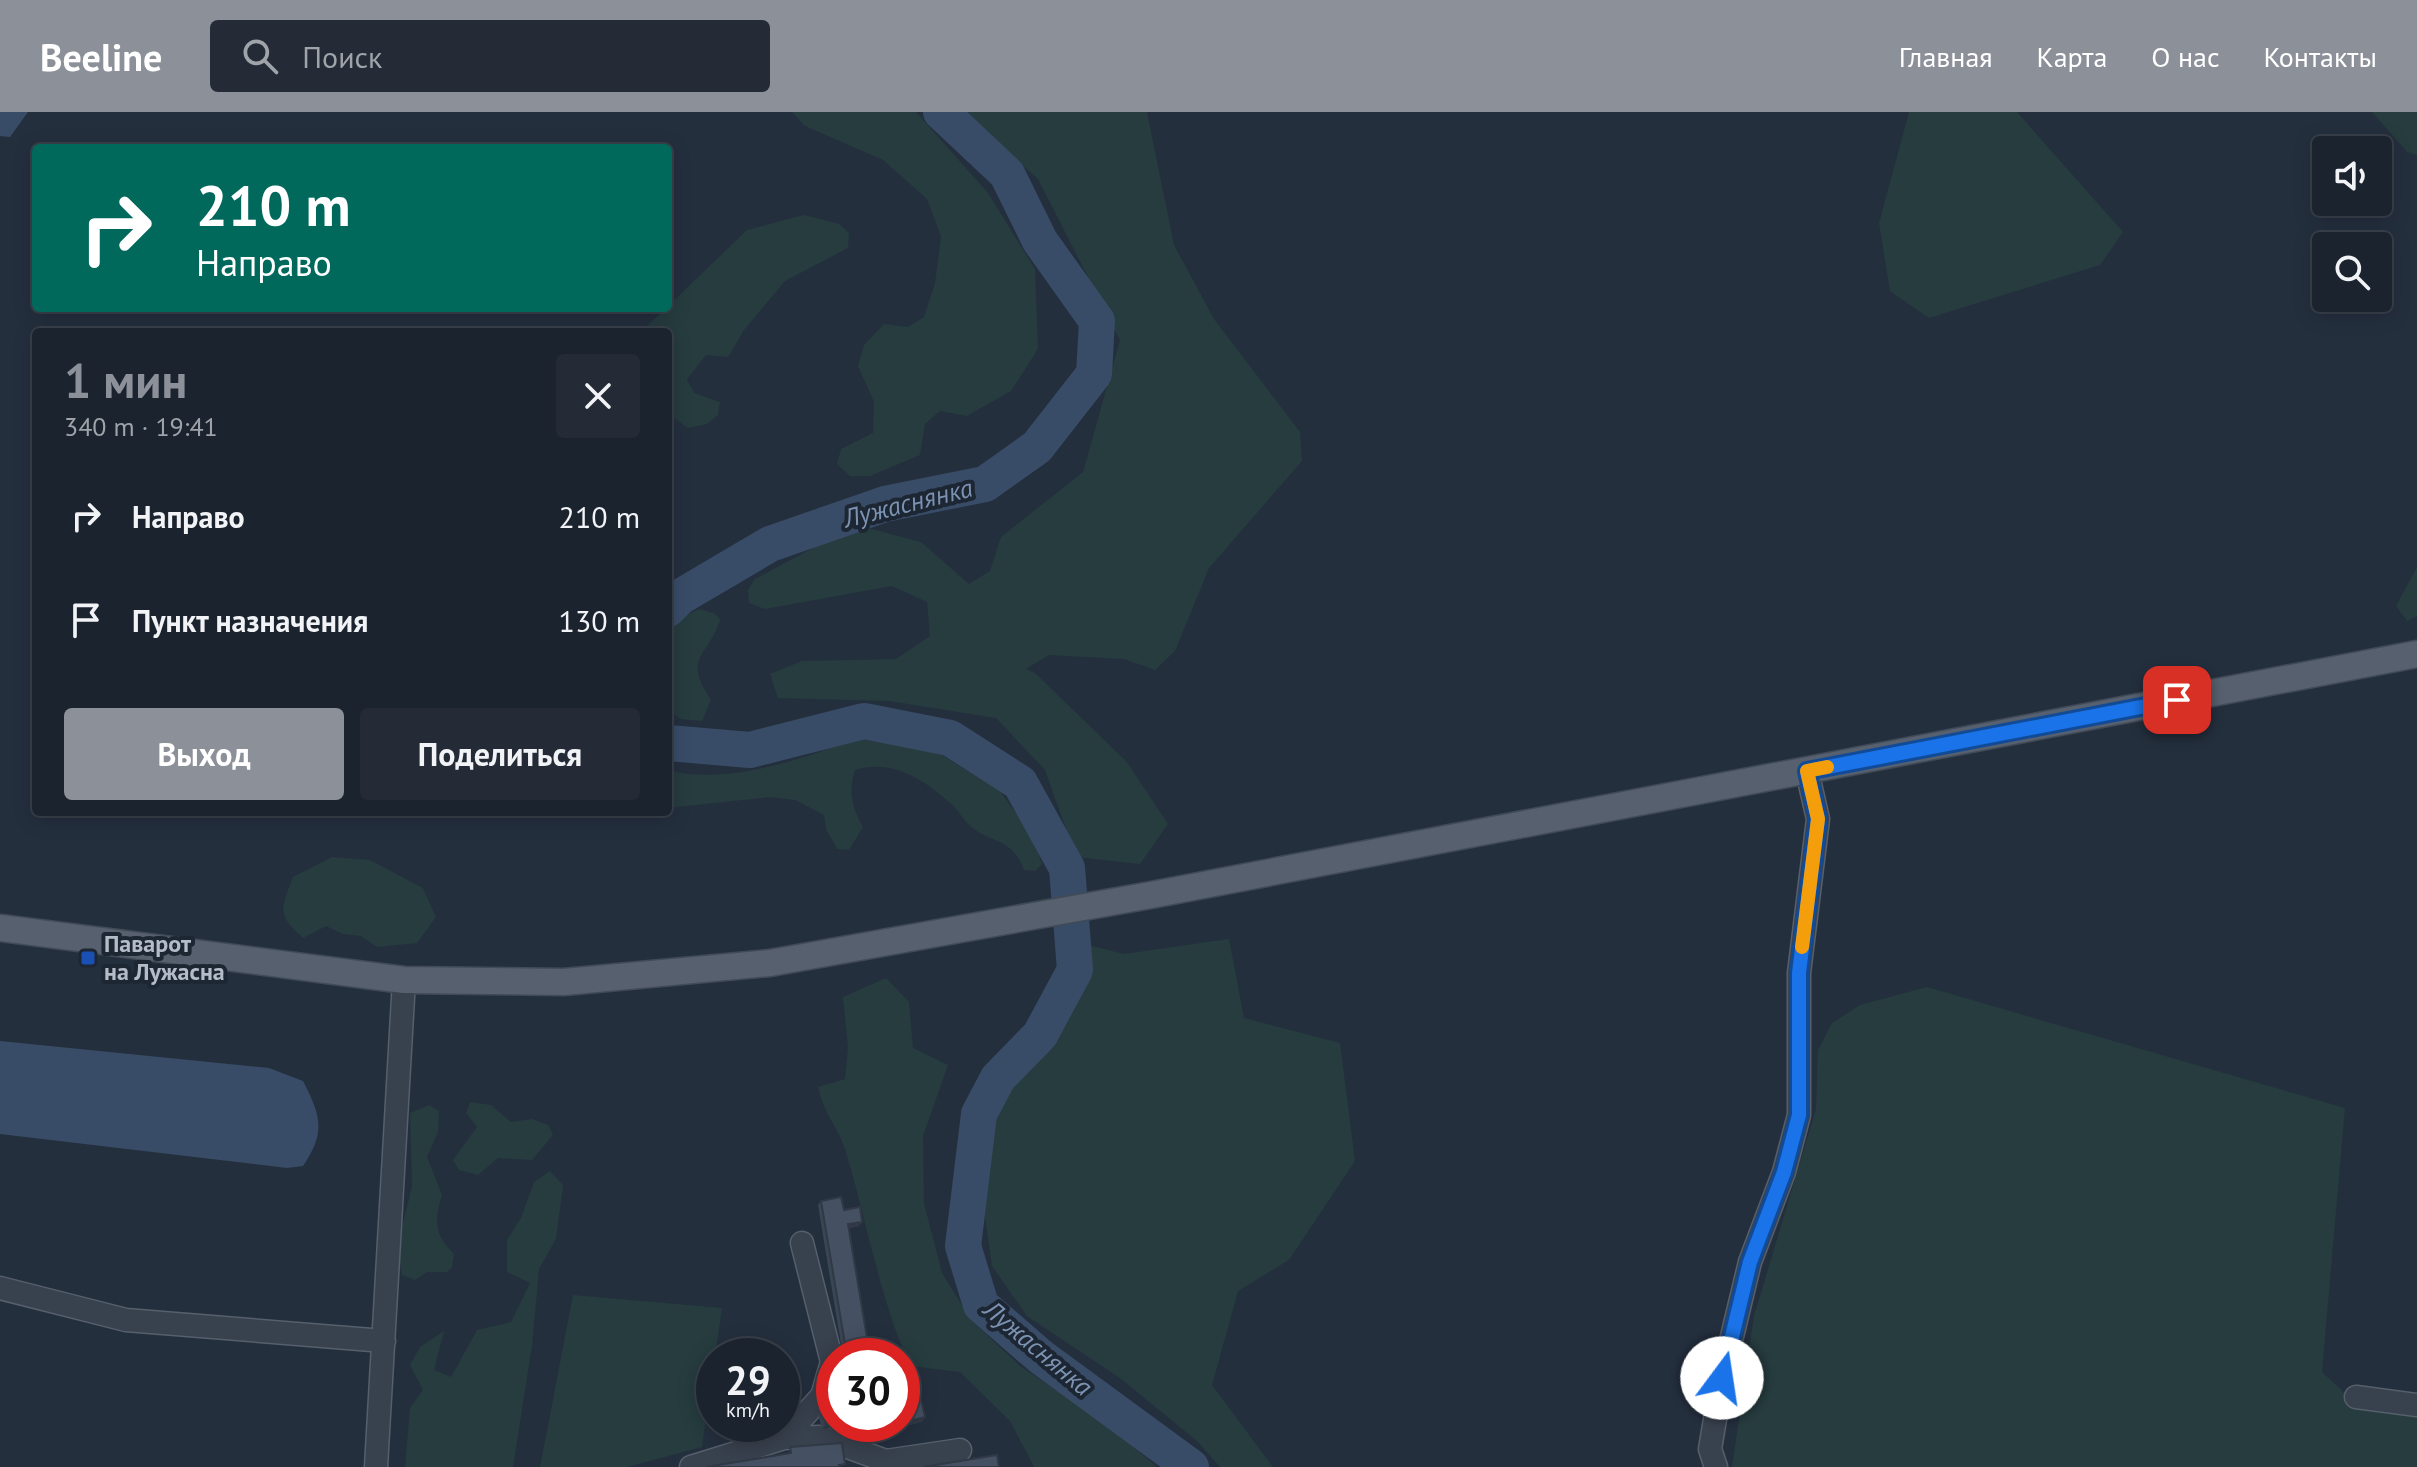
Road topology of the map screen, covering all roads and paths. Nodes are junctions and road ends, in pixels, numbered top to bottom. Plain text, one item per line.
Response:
1 (2417, 654) edge
2 (1807, 771) junction
3 (0, 928) edge
4 (404, 980) junction
5 (802, 1243) dead end
6 (0, 1288) edge
7 (384, 1341) junction
8 (2356, 1397) dead end
9 (2417, 1405) edge
10 (800, 1420) edge
11 (800, 1438) edge
12 (771, 1442) edge
13 (960, 1450) dead end
14 (376, 1467) edge
15 (691, 1467) edge
16 (1716, 1467) edge

1 - 2 main road
2 - 4 main road
2 - 16 street
3 - 4 main road
4 - 7 street
5 - 10 street
6 - 7 street
7 - 14 street
8 - 9 street
11 - 13 street
12 - 15 street

